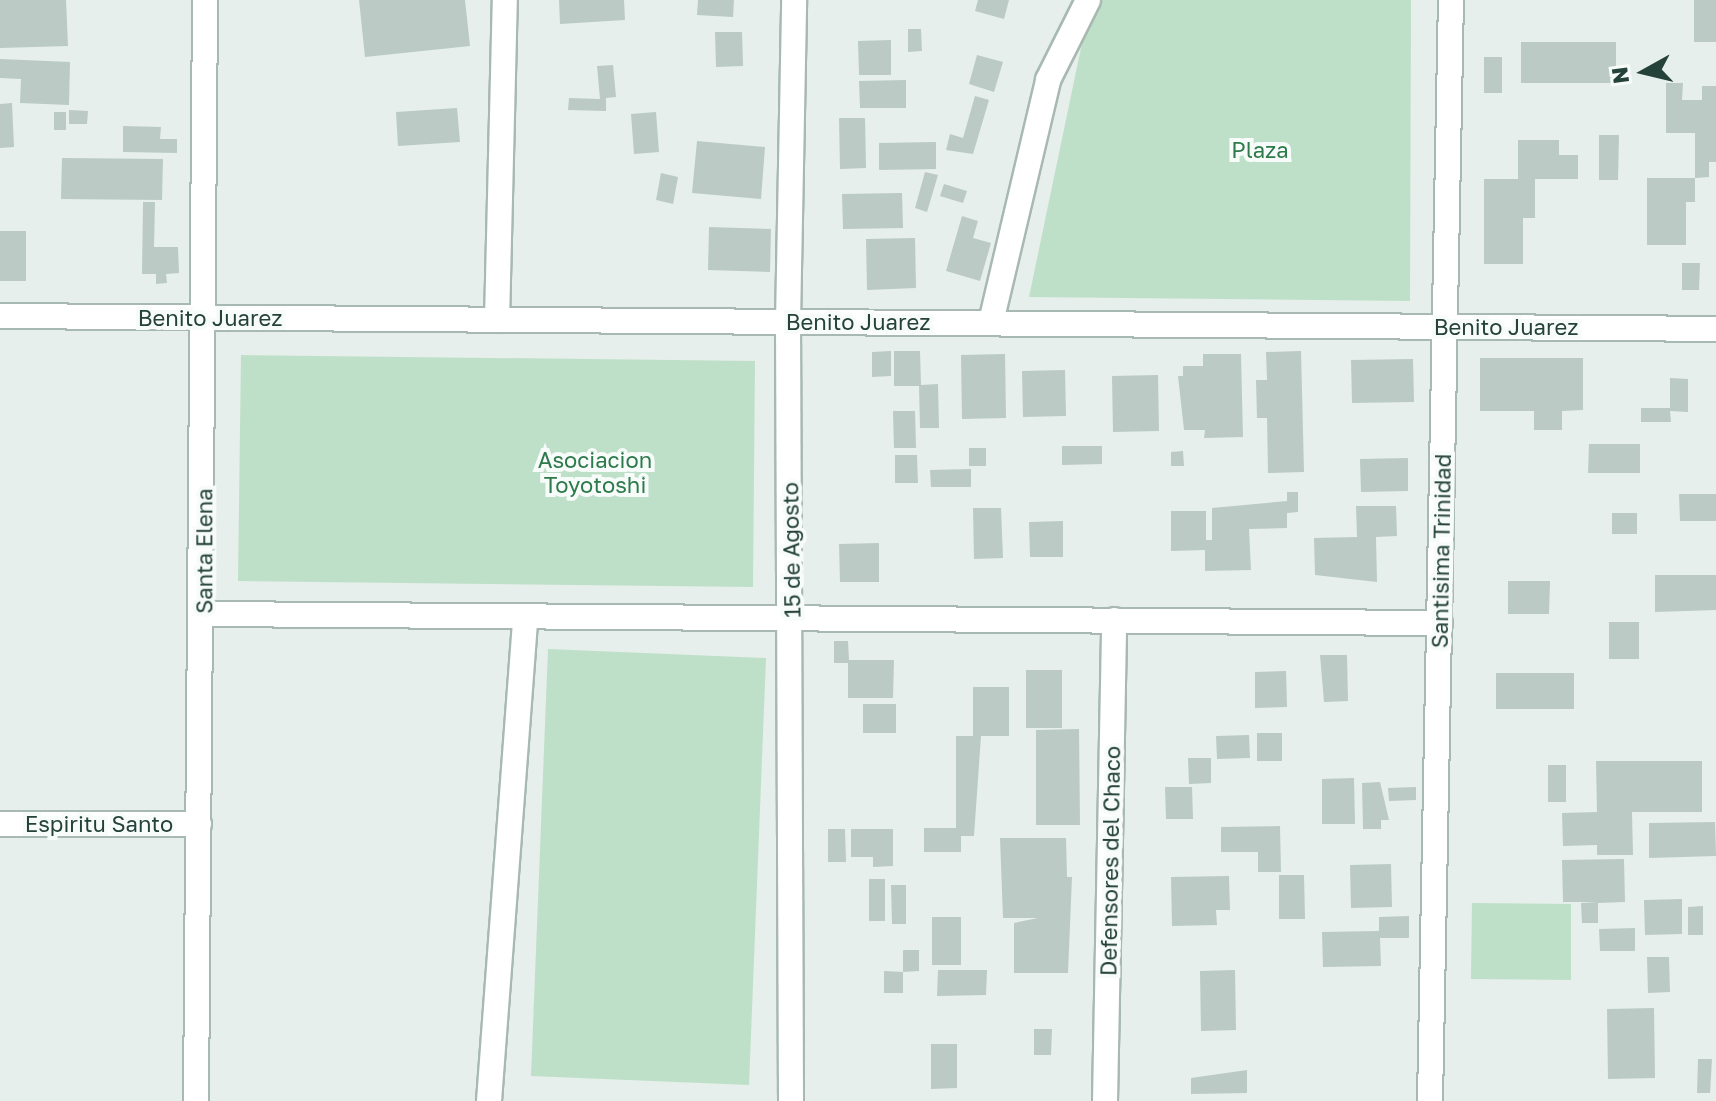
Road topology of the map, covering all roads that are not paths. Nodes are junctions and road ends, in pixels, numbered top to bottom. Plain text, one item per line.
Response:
1 (205, 0) edge
2 (505, 0) edge
3 (794, 0) edge
4 (1088, 0) edge
5 (1451, 0) edge
6 (0, 316) edge
7 (203, 318) junction
8 (497, 320) junction
9 (788, 322) junction
10 (991, 322) junction
11 (1445, 327) junction
12 (1716, 329) edge
13 (205, 614) junction
14 (525, 617) junction
15 (792, 618) junction
16 (1114, 620) junction
17 (1440, 623) junction
18 (0, 824) edge
19 (199, 824) junction
20 (196, 1101) edge
21 (489, 1101) edge
22 (791, 1101) edge
23 (1105, 1101) edge
24 (1430, 1101) edge

1 - 7 street, Santa Elena
2 - 8 street
3 - 9 street, 15 de Agosto
4 - 10 street
5 - 11 street, Santisima Trinidad
6 - 7 street, Benito Juarez
7 - 8 street, Benito Juarez
7 - 13 street, Santa Elena
8 - 9 street, Benito Juarez
9 - 10 street, Benito Juarez
9 - 15 street, 15 de Agosto
10 - 11 street, Benito Juarez
11 - 12 street, Benito Juarez
11 - 17 street, Santisima Trinidad
13 - 14 street
13 - 19 street, Santa Elena
14 - 15 street
14 - 21 street
15 - 16 street
15 - 22 street, 15 de Agosto
16 - 17 street
16 - 23 street, Defensores del Chaco
17 - 24 street, Santisima Trinidad
18 - 19 street, Espiritu Santo
19 - 20 street, Santa Elena

